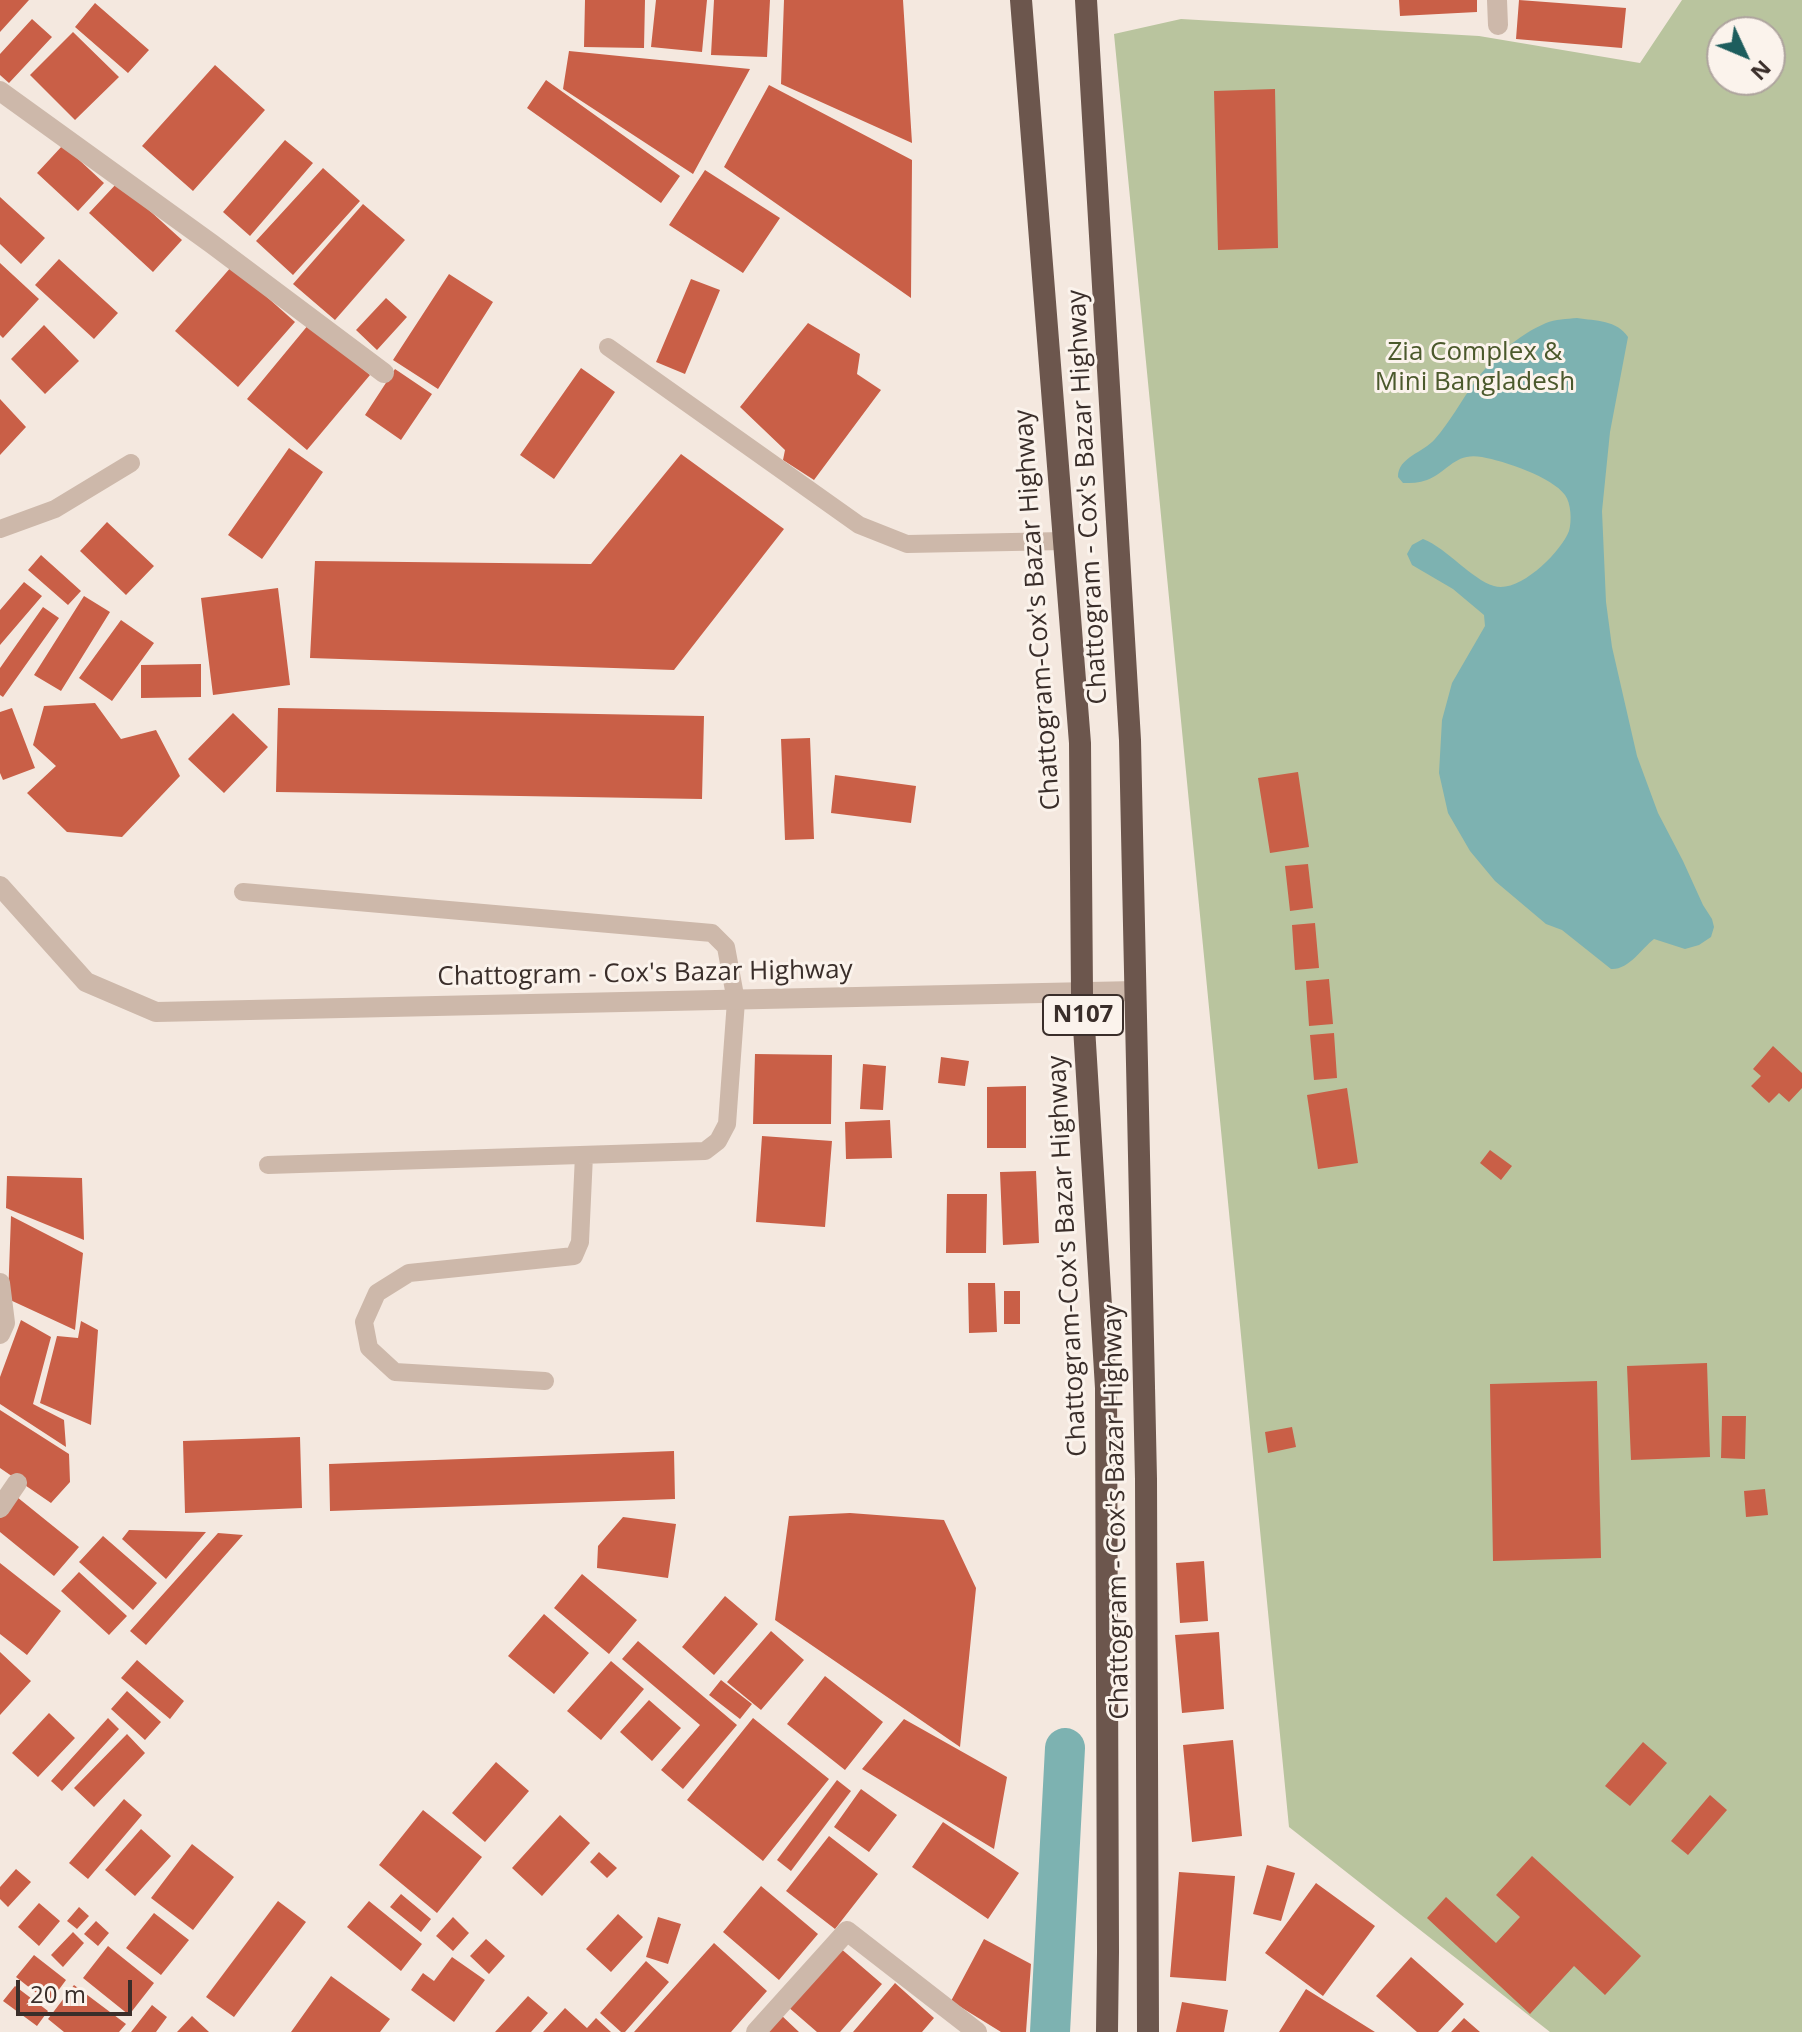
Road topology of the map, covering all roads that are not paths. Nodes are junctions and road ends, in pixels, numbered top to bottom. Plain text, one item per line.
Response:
1 (1021, 0) edge
2 (1086, 0) edge
3 (1497, 0) edge
4 (1498, 25) dead end
5 (0, 91) edge
6 (608, 347) dead end
7 (384, 373) dead end
8 (131, 463) dead end
9 (0, 529) edge
10 (1064, 541) junction
11 (0, 886) edge
12 (243, 892) dead end
13 (1136, 991) junction
14 (1082, 994) junction
15 (736, 1001) junction
16 (584, 1155) junction
17 (268, 1165) dead end
18 (0, 1283) edge
19 (0, 1334) edge
20 (545, 1381) dead end
21 (17, 1483) dead end
22 (0, 1508) edge
23 (756, 2032) edge
24 (977, 2032) edge
25 (1107, 2032) edge
26 (1148, 2032) edge

1 - 10 highway, Chattogram-Cox's Bazar Highway / N107
2 - 13 highway, Chattogram - Cox's Bazar Highway / N107
3 - 4 street
5 - 7 street
6 - 10 lane
8 - 9 lane
10 - 14 highway, Chattogram-Cox's Bazar Highway / N107
11 - 15 street, Chattogram - Cox's Bazar Highway
12 - 15 lane
13 - 14 street, Chattogram - Cox's Bazar Highway
13 - 26 highway, Chattogram - Cox's Bazar Highway / N107
14 - 15 street, Chattogram - Cox's Bazar Highway
14 - 25 highway, Chattogram-Cox's Bazar Highway / N107
15 - 16 lane
16 - 17 lane
16 - 20 lane
18 - 19 street
21 - 22 street
23 - 24 street

